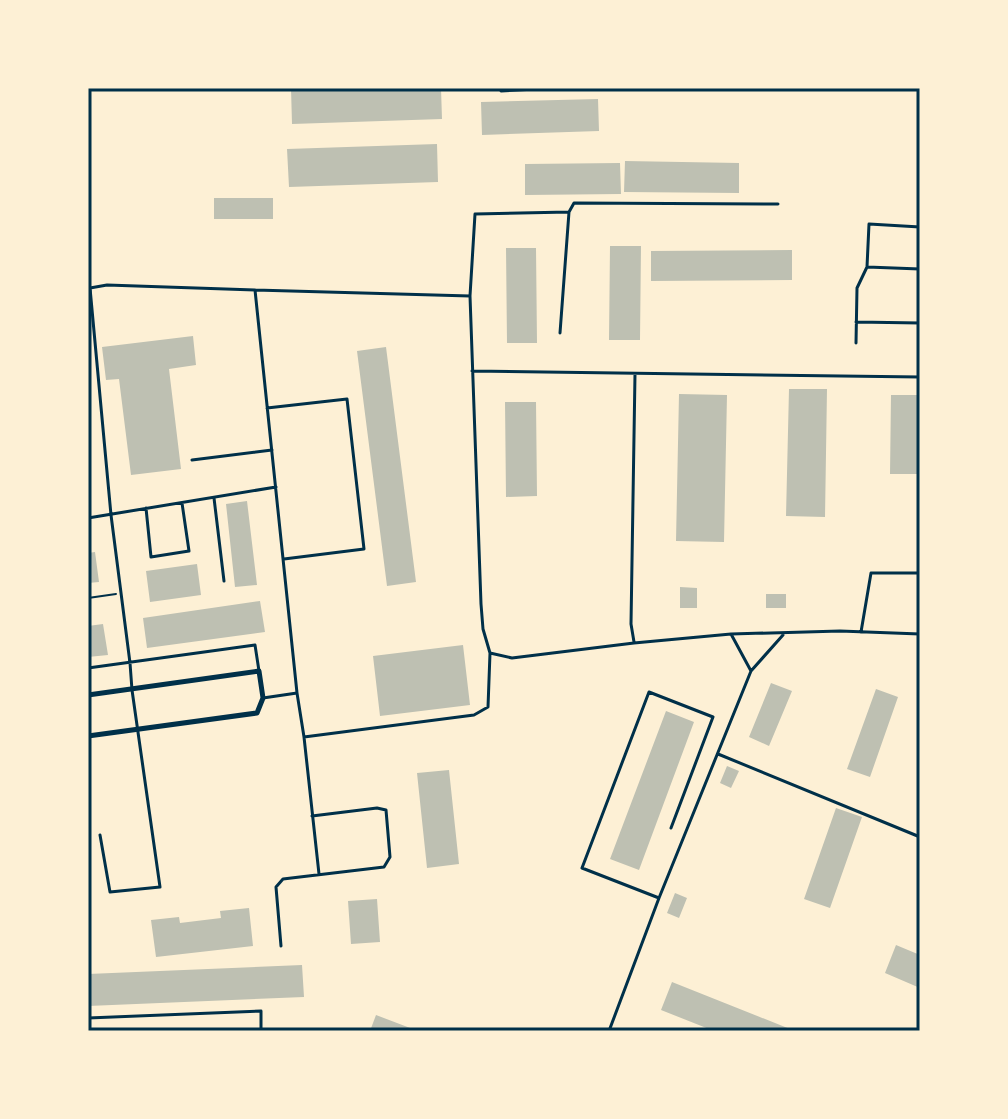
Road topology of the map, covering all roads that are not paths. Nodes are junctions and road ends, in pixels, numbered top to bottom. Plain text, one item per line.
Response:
1 (554, 88) edge
2 (501, 91) dead end
3 (778, 204) dead end
4 (569, 212) junction
5 (920, 227) edge
6 (867, 267) junction
7 (920, 269) edge
8 (89, 288) edge
9 (255, 290) junction
10 (470, 296) junction
11 (856, 322) junction
12 (920, 323) edge
13 (560, 333) dead end
14 (856, 343) dead end
15 (472, 371) junction
16 (635, 374) junction
17 (920, 377) edge
18 (267, 408) junction
19 (272, 450) junction
20 (192, 460) dead end
21 (276, 487) junction
22 (214, 498) junction
23 (182, 503) junction
24 (146, 508) junction
25 (111, 515) junction
26 (88, 518) edge
27 (284, 559) junction
28 (920, 573) edge
29 (224, 581) dead end
30 (861, 632) junction
31 (731, 634) junction
32 (783, 634) junction
33 (920, 634) edge
34 (634, 643) junction
35 (490, 653) junction
36 (130, 663) junction
37 (88, 668) edge
38 (259, 671) junction
39 (751, 671) junction
40 (132, 690) junction
41 (297, 693) junction
42 (88, 695) edge
43 (263, 698) junction
44 (138, 730) junction
45 (88, 736) edge
46 (304, 737) junction
47 (718, 754) junction
48 (312, 816) junction
49 (671, 828) dead end
50 (100, 835) dead end
51 (920, 837) edge
52 (319, 874) junction
53 (659, 898) junction
54 (281, 946) dead end
55 (88, 1018) edge
56 (261, 1031) edge
57 (609, 1031) edge

1 - 2 lane
3 - 4 lane
4 - 10 lane
4 - 13 lane
5 - 6 lane
6 - 7 lane
6 - 11 lane
8 - 9 lane
8 - 25 lane
9 - 10 lane
9 - 18 lane
10 - 15 lane
11 - 12 lane
11 - 14 lane
15 - 16 lane
15 - 35 lane
16 - 17 lane
16 - 34 lane
18 - 19 lane
18 - 27 lane
19 - 20 lane
19 - 21 lane
21 - 22 lane
21 - 27 lane
22 - 23 lane
22 - 29 lane
23 - 24 lane
23 - 24 lane
24 - 25 lane
25 - 26 lane
25 - 36 lane
27 - 41 lane
28 - 30 lane
30 - 32 lane
30 - 33 lane
31 - 32 lane
31 - 34 lane
31 - 39 lane
32 - 39 lane
34 - 35 lane
35 - 46 lane
36 - 37 lane
36 - 38 lane
36 - 40 lane
38 - 40 street
38 - 43 street
39 - 47 lane
40 - 42 street
40 - 44 lane
41 - 43 lane
41 - 46 lane
43 - 44 street
44 - 45 street
44 - 50 lane
46 - 48 lane
47 - 51 lane
47 - 53 lane
48 - 52 lane
48 - 52 lane
49 - 53 lane
52 - 54 lane
53 - 57 lane
55 - 56 lane

